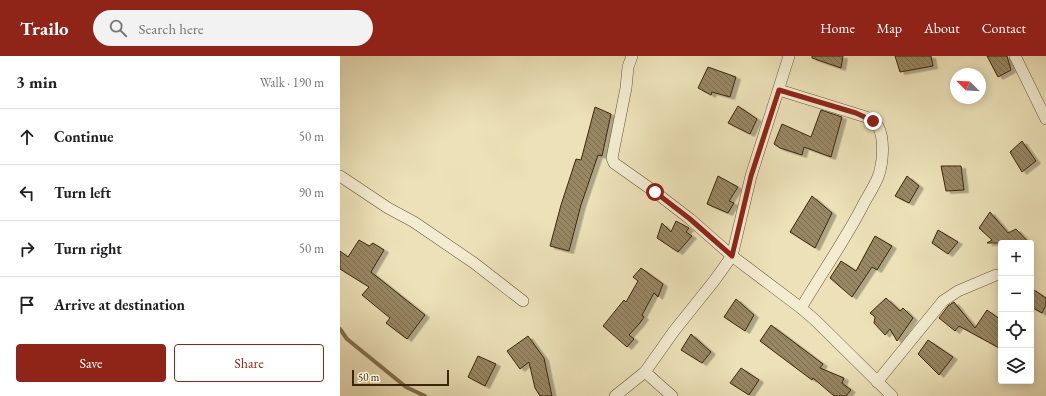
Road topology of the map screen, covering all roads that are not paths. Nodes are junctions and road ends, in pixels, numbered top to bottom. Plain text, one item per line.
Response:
1 (632, 56) edge
2 (789, 56) edge
3 (1015, 56) edge
4 (779, 90) junction
5 (1046, 118) edge
6 (340, 176) edge
7 (732, 256) junction
8 (996, 274) dead end
9 (523, 301) dead end
10 (801, 308) junction
11 (645, 372) junction
12 (877, 382) junction
13 (615, 396) edge
14 (672, 396) edge
15 (892, 396) edge

1 - 7 street
2 - 4 street
3 - 5 street
4 - 7 street
4 - 10 street
6 - 9 street
7 - 10 street
7 - 11 street
8 - 12 street
10 - 12 street
11 - 13 street
11 - 14 street
12 - 15 street

